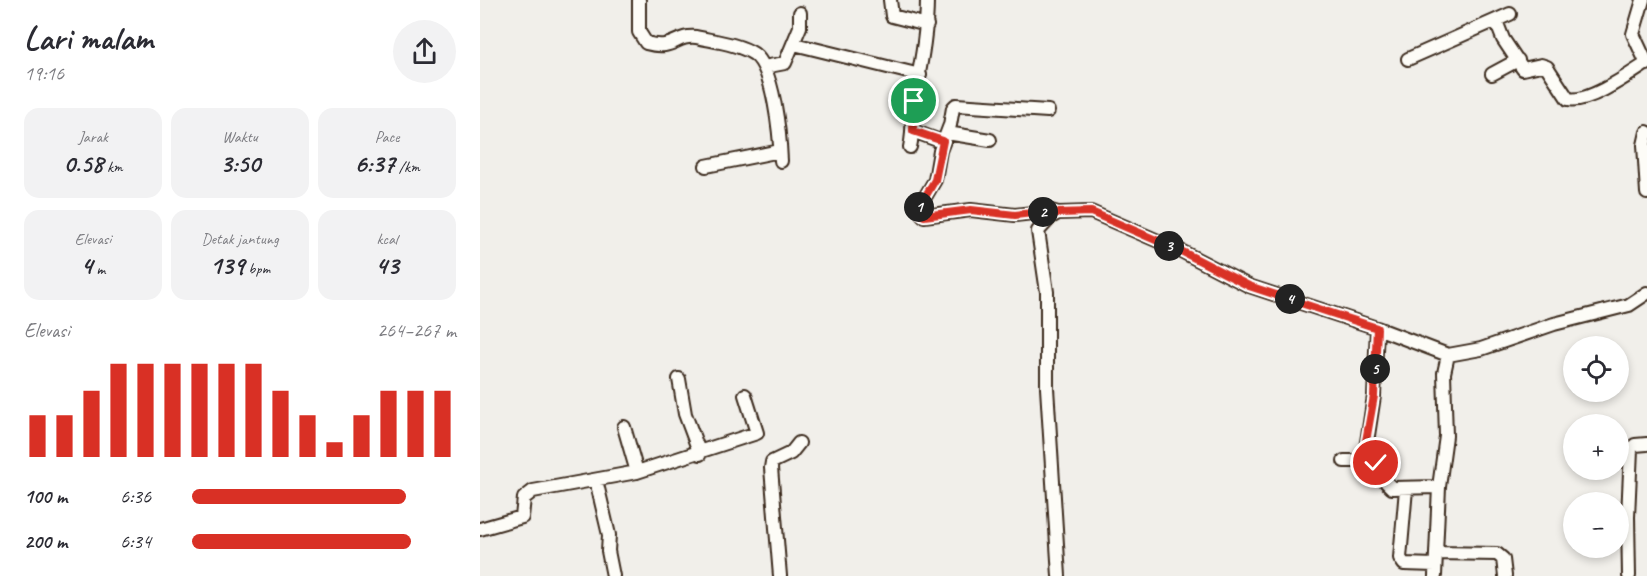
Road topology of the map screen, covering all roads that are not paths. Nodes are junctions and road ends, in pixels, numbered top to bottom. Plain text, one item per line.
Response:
1 (639, 0) edge
2 (890, 0) edge
3 (927, 0) edge
4 (1643, 0) edge
5 (800, 13) dead end
6 (1510, 14) dead end
7 (1496, 21) junction
8 (927, 25) junction
9 (794, 44) junction
10 (1408, 59) dead end
11 (1518, 60) junction
12 (1647, 64) edge
13 (764, 67) junction
14 (1492, 74) dead end
15 (920, 75) junction
16 (1048, 111) dead end
17 (914, 131) junction
18 (1647, 132) edge
19 (942, 138) junction
20 (990, 140) dead end
21 (910, 147) dead end
22 (706, 166) dead end
23 (1647, 193) edge
24 (1058, 213) junction
25 (1027, 215) junction
26 (1038, 231) junction
27 (1647, 293) edge
28 (1377, 328) junction
29 (1448, 355) junction
30 (680, 380) dead end
31 (745, 394) dead end
32 (624, 426) dead end
33 (799, 443) dead end
34 (1647, 444) edge
35 (700, 454) junction
36 (1363, 458) junction
37 (1344, 461) dead end
38 (637, 472) junction
39 (596, 480) junction
40 (1439, 487) junction
41 (1406, 489) junction
42 (480, 529) edge
43 (1435, 564) edge
44 (613, 576) edge
45 (780, 576) edge
46 (1059, 576) edge
47 (1505, 576) edge
48 (1629, 576) edge

1 - 13 street
2 - 8 street
3 - 8 street
4 - 12 street
5 - 9 street
6 - 7 street
7 - 10 street
7 - 11 street
8 - 15 street
9 - 13 street
9 - 15 street
11 - 12 street
11 - 14 street
13 - 22 street
15 - 17 street
16 - 19 street
17 - 19 street
17 - 21 street
18 - 23 street
19 - 20 street
19 - 25 street
24 - 25 street
24 - 26 street
24 - 28 street
25 - 26 street
26 - 46 street
27 - 29 street
28 - 29 street
28 - 36 street
29 - 40 street
30 - 35 street
31 - 35 street
32 - 38 street
33 - 45 street
34 - 48 street
35 - 38 street
36 - 37 street
36 - 41 street
38 - 39 street
39 - 42 street
39 - 44 street
40 - 41 street
40 - 43 street
41 - 43 street
43 - 47 street

